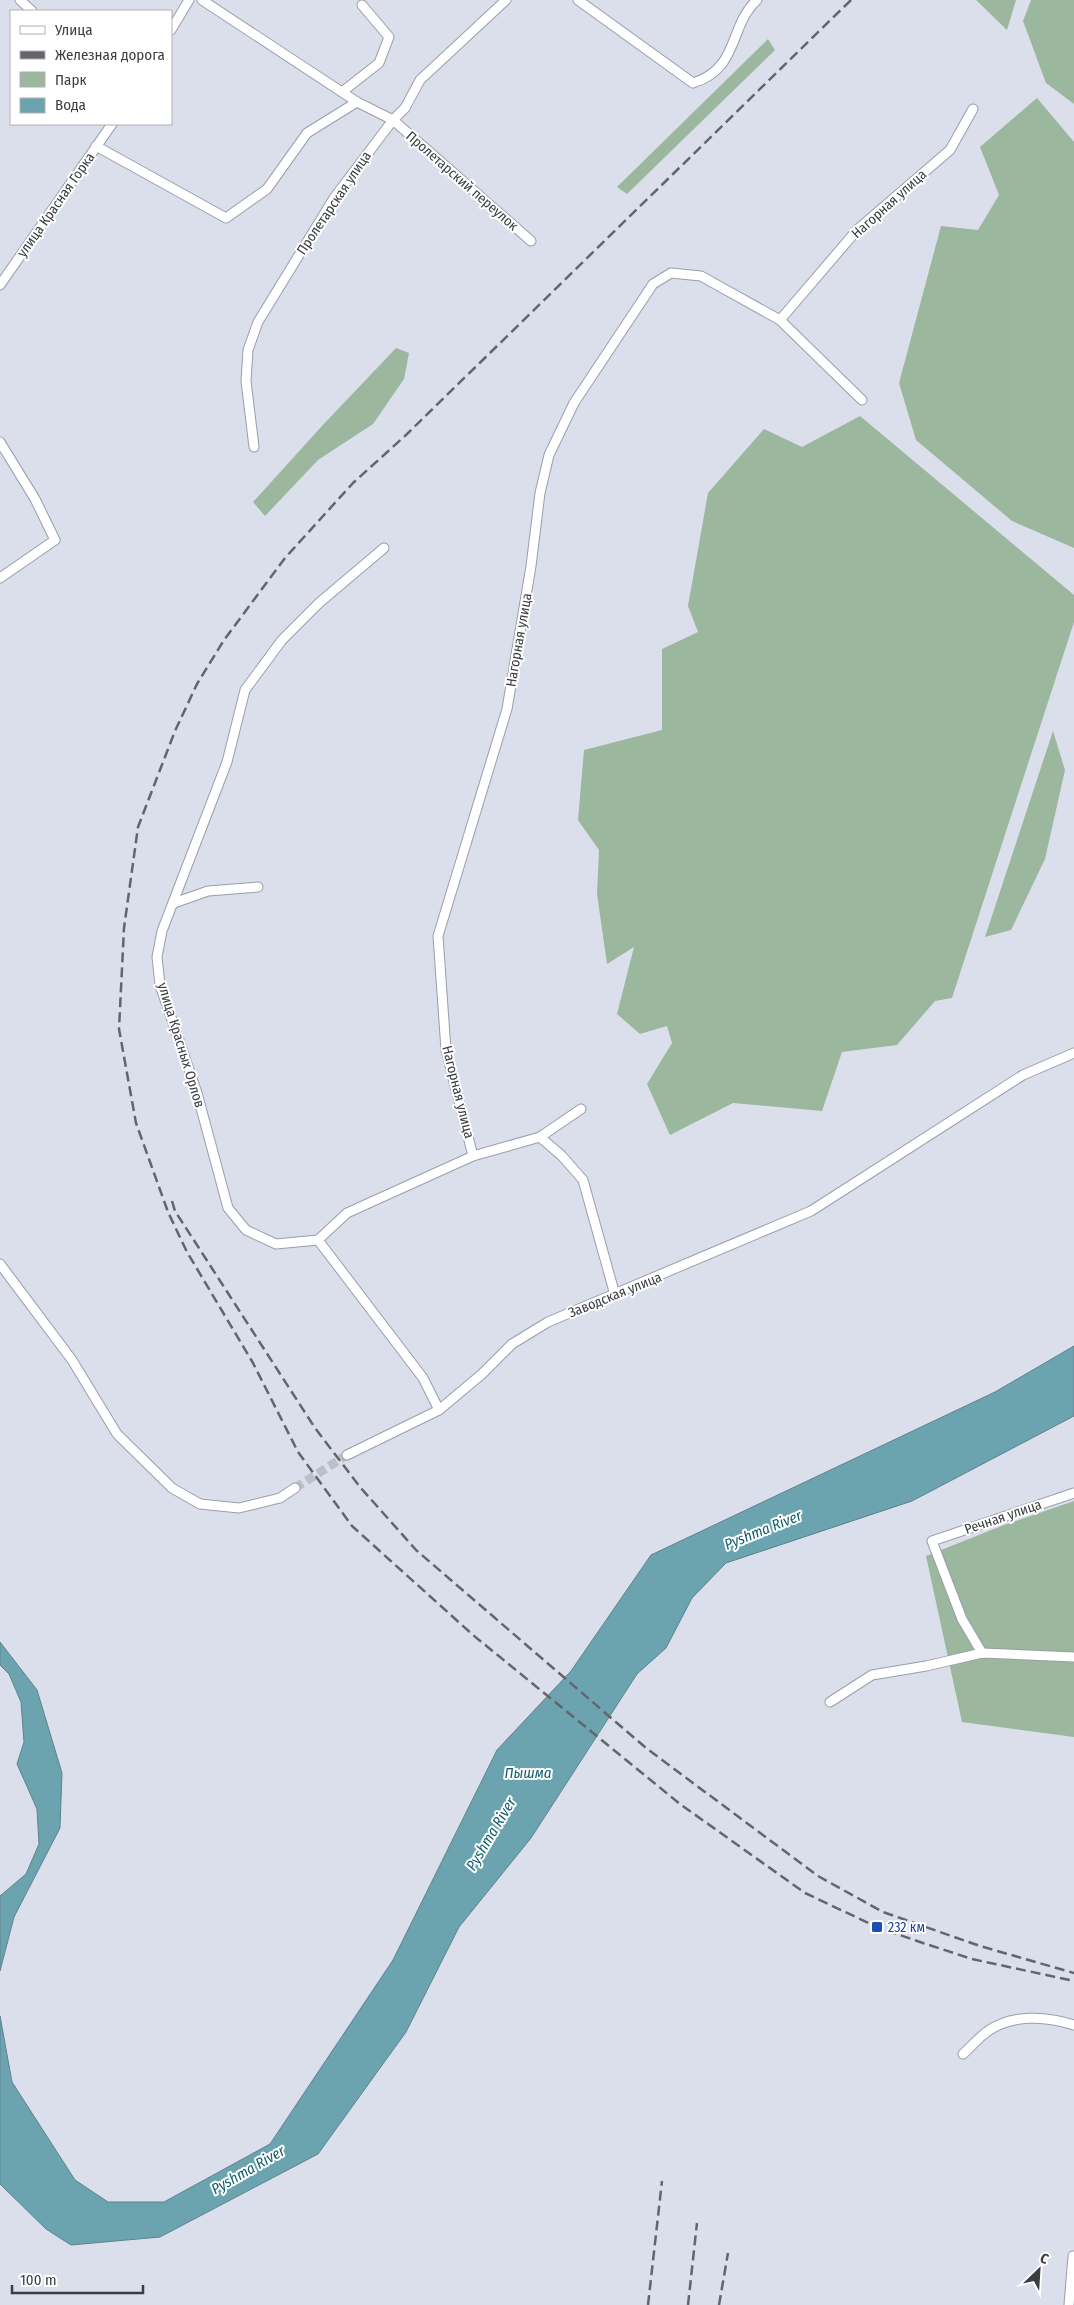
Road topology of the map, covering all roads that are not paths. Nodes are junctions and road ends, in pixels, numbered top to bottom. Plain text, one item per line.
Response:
1 (20, 0) edge
2 (189, 0) edge
3 (202, 0) edge
4 (506, 0) edge
5 (578, 0) edge
6 (757, 0) edge
7 (362, 5) dead end
8 (31, 10) edge
9 (172, 28) edge
10 (342, 92) junction
11 (357, 102) junction
12 (973, 109) dead end
13 (393, 120) junction
14 (111, 125) edge
15 (96, 146) junction
16 (531, 241) dead end
17 (0, 285) edge
18 (780, 320) junction
19 (862, 400) dead end
20 (0, 442) edge
21 (254, 447) dead end
22 (384, 548) dead end
23 (0, 578) edge
24 (258, 887) dead end
25 (174, 903) junction
26 (1074, 1053) edge
27 (581, 1109) dead end
28 (540, 1137) junction
29 (473, 1156) junction
30 (318, 1240) junction
31 (0, 1264) edge
32 (616, 1295) junction
33 (439, 1410) junction
34 (347, 1455) tunnel mouth
35 (295, 1488) tunnel mouth
36 (1074, 1494) edge
37 (982, 1653) junction
38 (1074, 1657) edge
39 (830, 1702) dead end
40 (1074, 2025) edge
41 (962, 2054) dead end
42 (1073, 2256) edge
43 (1069, 2305) edge

1 - 8 street
2 - 9 street
3 - 10 street, Пролетарский переулок
4 - 13 street, Пролетарская улица
5 - 6 street
7 - 10 street
10 - 11 street, Пролетарский переулок
11 - 13 street, Пролетарский переулок
11 - 15 street
12 - 18 street, Нагорная улица
13 - 16 street, Пролетарский переулок
13 - 21 street, Пролетарская улица
14 - 15 street, улица Красная Горка
15 - 17 street, улица Красная Горка
18 - 19 street, Нагорная улица
18 - 29 street, Нагорная улица
20 - 23 street
22 - 25 street, улица Красных Орлов
24 - 25 street
25 - 30 street, улица Красных Орлов
26 - 32 street, Заводская улица
27 - 28 street
28 - 29 street
28 - 32 street
29 - 30 street
30 - 33 street
31 - 35 street
32 - 33 street, Заводская улица
33 - 34 street, Заводская улица
36 - 37 street, Речная улица
37 - 38 street
37 - 39 street
40 - 41 street
42 - 43 street

